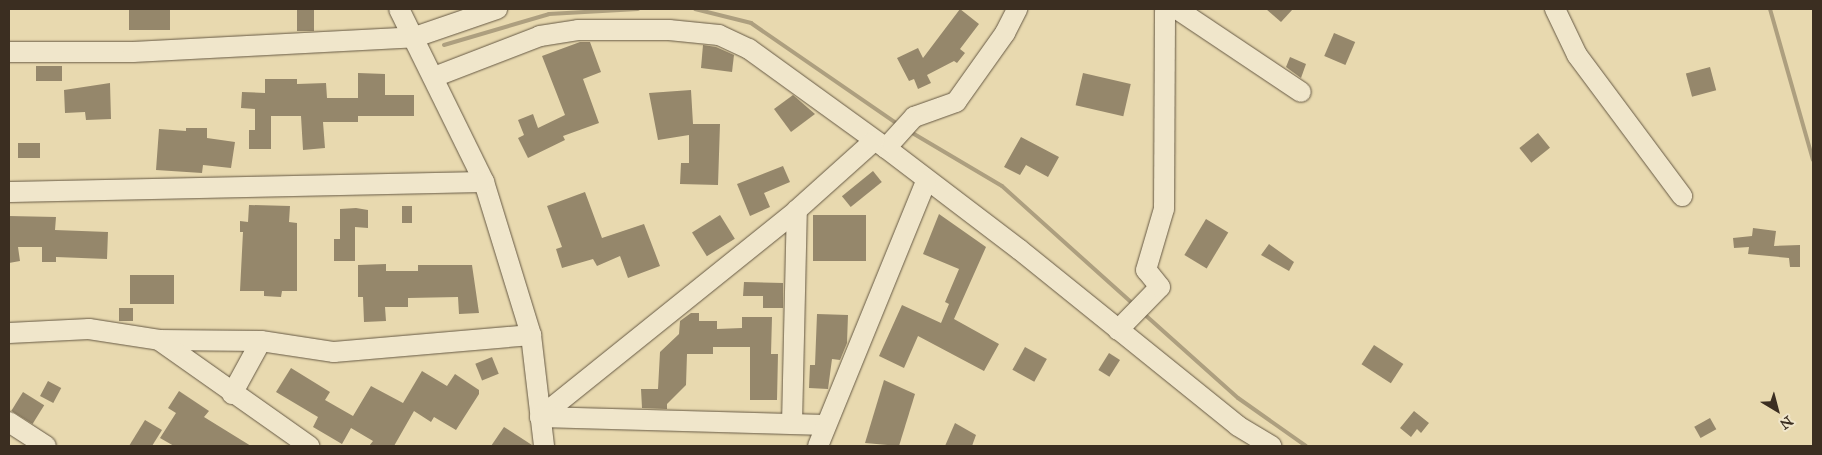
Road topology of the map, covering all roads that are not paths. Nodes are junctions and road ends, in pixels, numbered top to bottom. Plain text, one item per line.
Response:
1 (399, 9) edge
2 (497, 9) edge
3 (1017, 9) edge
4 (1166, 9) edge
5 (1177, 9) edge
6 (1556, 9) edge
7 (415, 37) junction
8 (9, 52) edge
9 (434, 76) junction
10 (1301, 92) dead end
11 (884, 143) junction
12 (484, 182) junction
13 (926, 182) junction
14 (9, 192) edge
15 (1682, 196) dead end
16 (797, 210) junction
17 (1123, 325) junction
18 (9, 333) edge
19 (531, 335) junction
20 (159, 340) junction
21 (261, 341) junction
22 (232, 394) junction
23 (540, 417) junction
24 (9, 422) edge
25 (792, 424) junction
26 (826, 425) junction
27 (46, 446) edge
28 (309, 446) edge
29 (544, 446) edge
30 (818, 446) edge
31 (1272, 446) edge

1 - 7 street
2 - 7 street
3 - 11 street
4 - 17 street
5 - 10 street
6 - 15 street
7 - 8 street
7 - 9 street
9 - 11 street
9 - 12 street
11 - 13 street
11 - 16 street
12 - 14 street
12 - 19 street
13 - 17 street
13 - 26 street
16 - 23 street
16 - 25 street
17 - 31 street
18 - 20 street
19 - 21 street
19 - 23 street
20 - 21 street
20 - 22 street
21 - 22 street
22 - 28 street
23 - 25 street
23 - 29 street
24 - 27 street
25 - 26 street
26 - 30 street

